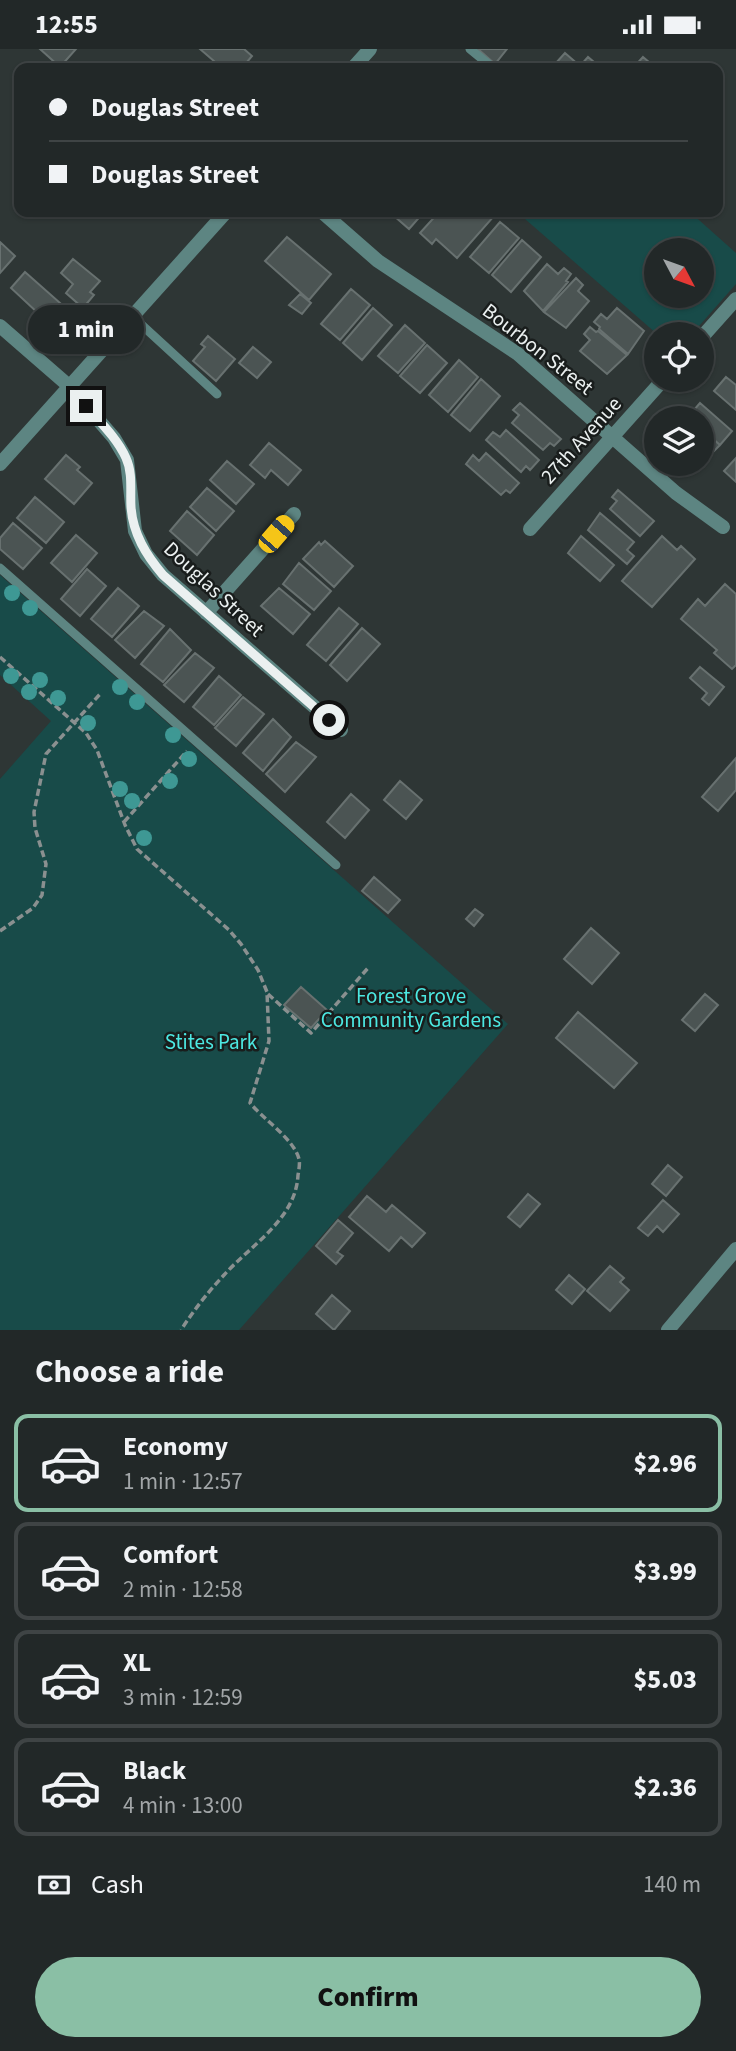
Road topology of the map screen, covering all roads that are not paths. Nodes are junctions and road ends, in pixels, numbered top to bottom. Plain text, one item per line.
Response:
1 (370, 49) edge
2 (470, 49) edge
3 (357, 63) edge
4 (487, 63) edge
5 (221, 217) edge
6 (328, 217) edge
7 (736, 299) edge
8 (132, 316) junction
9 (714, 324) edge
10 (0, 325) edge
11 (69, 386) junction
12 (652, 392) edge
13 (217, 394) dead end
14 (613, 436) junction
15 (0, 464) edge
16 (294, 513) dead end
17 (723, 527) dead end
18 (530, 529) dead end
19 (0, 568) edge
20 (206, 613) junction
21 (341, 730) dead end
22 (336, 865) dead end
23 (736, 1249) edge
24 (668, 1330) edge

1 - 3 street
2 - 4 lane
5 - 8 street
6 - 14 street, Bourbon Street
7 - 9 street
8 - 11 street
8 - 13 lane
10 - 11 street, Douglas Street
11 - 15 street
11 - 20 street, Douglas Street
12 - 14 street, 27th Avenue
14 - 17 street, Bourbon Street
14 - 18 street, 27th Avenue
16 - 20 street
19 - 22 lane
20 - 21 street, Douglas Street
23 - 24 street

